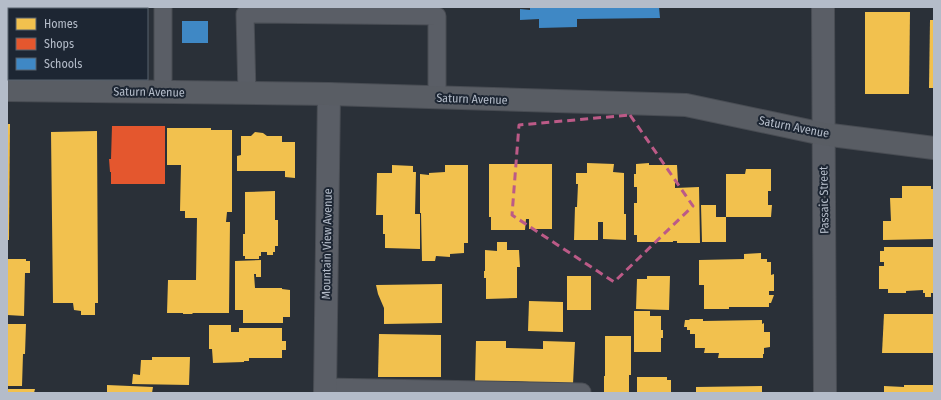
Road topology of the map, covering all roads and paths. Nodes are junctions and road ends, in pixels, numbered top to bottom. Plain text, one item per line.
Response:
1 (163, 7) edge
2 (822, 7) edge
3 (7, 90) edge
4 (163, 92) junction
5 (247, 94) junction
6 (329, 94) junction
7 (437, 98) junction
8 (823, 134) junction
9 (934, 148) edge
10 (325, 390) edge
11 (582, 392) edge
12 (825, 393) edge

1 - 4 lane
2 - 8 street, Passaic Street
3 - 4 street, Saturn Avenue
4 - 5 street, Saturn Avenue
5 - 6 street, Saturn Avenue
5 - 7 lane
6 - 7 street, Saturn Avenue
6 - 10 street, Mountain View Avenue
7 - 8 street, Saturn Avenue
8 - 9 street, Saturn Avenue
8 - 12 street, Passaic Street
10 - 11 lane

